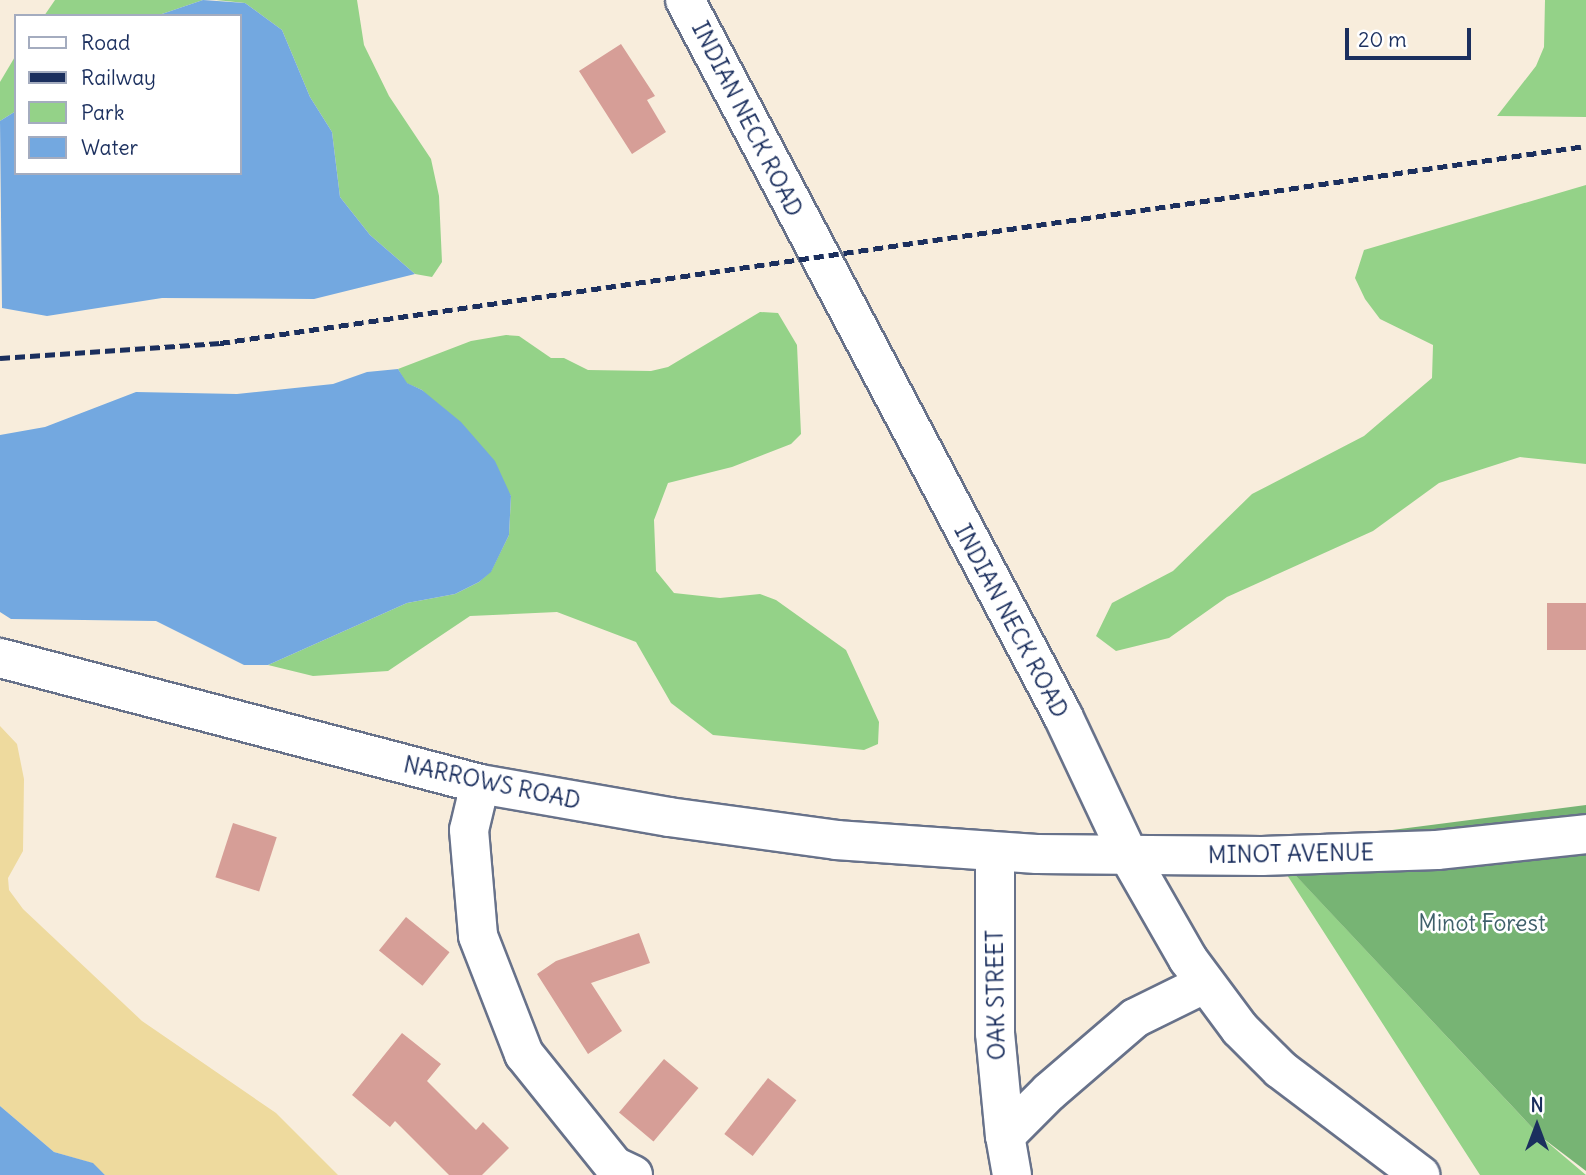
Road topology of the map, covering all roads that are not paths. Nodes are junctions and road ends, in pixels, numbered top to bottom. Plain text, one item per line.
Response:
1 (685, 0) edge
2 (0, 658) edge
3 (480, 784) junction
4 (1586, 834) edge
5 (995, 852) junction
6 (1129, 856) junction
7 (1204, 984) junction
8 (1005, 1136) junction
9 (632, 1175) edge
10 (1012, 1175) edge
11 (1420, 1175) edge

1 - 6 street, INDIAN NECK ROAD
2 - 3 street, NARROWS ROAD
3 - 5 street, NARROWS ROAD
3 - 9 street
4 - 6 street, MINOT AVENUE
5 - 6 street, MINOT AVENUE
5 - 8 street, OAK STREET
6 - 7 street, INDIAN NECK ROAD
7 - 8 street
7 - 11 street, INDIAN NECK ROAD
8 - 10 street, OAK STREET

